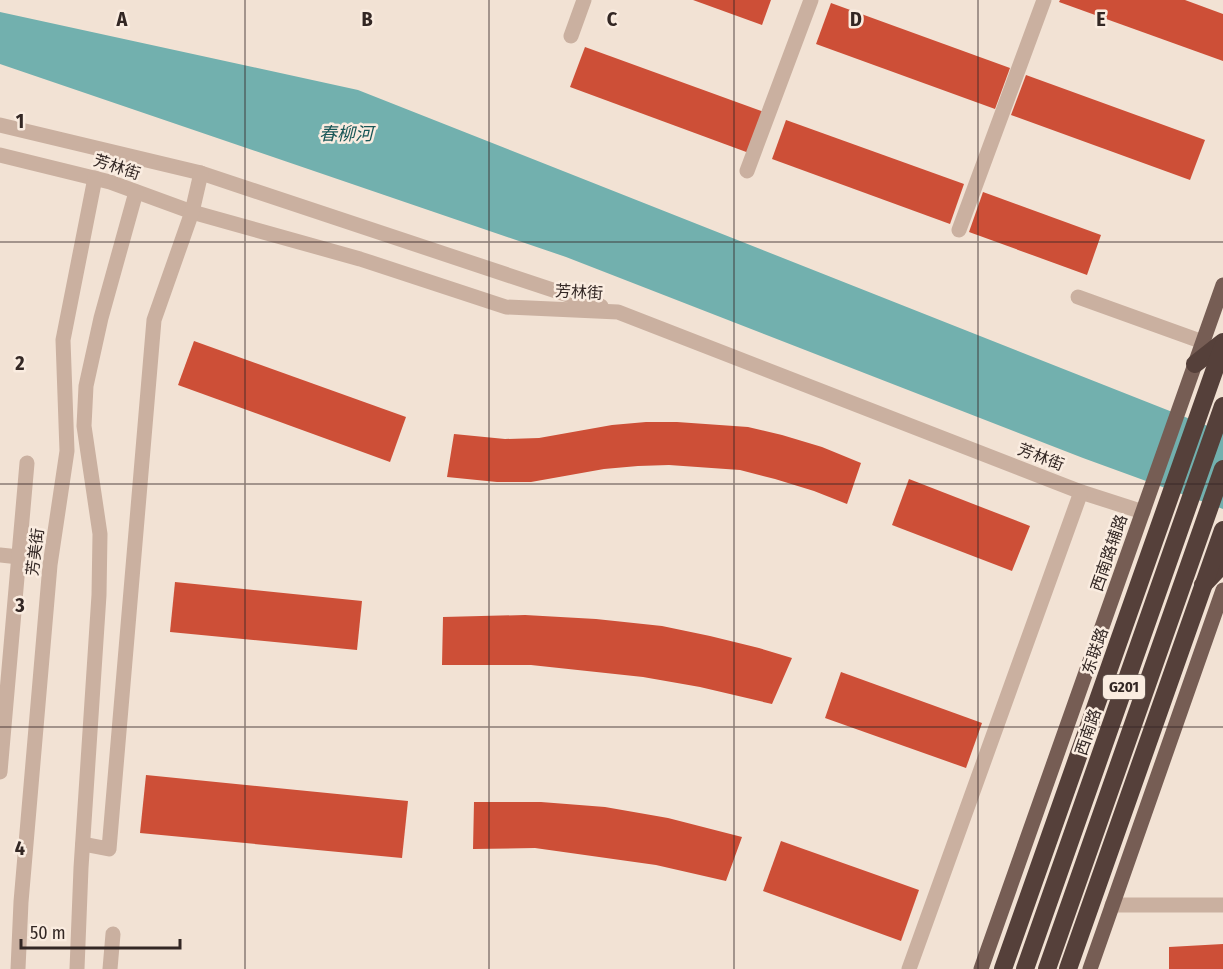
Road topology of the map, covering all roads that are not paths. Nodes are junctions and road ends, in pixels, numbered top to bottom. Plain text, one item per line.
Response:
1 (584, 0) edge
2 (811, 0) edge
3 (1044, 0) edge
4 (571, 36) dead end
5 (0, 125) edge
6 (0, 155) edge
7 (747, 171) dead end
8 (201, 174) junction
9 (95, 178) junction
10 (136, 192) junction
11 (192, 212) junction
12 (959, 230) dead end
13 (1223, 285) edge
14 (1078, 297) dead end
15 (618, 312) junction
16 (1203, 342) junction
17 (1223, 344) edge
18 (1192, 372) junction
19 (1223, 406) edge
20 (27, 463) dead end
21 (1223, 469) edge
22 (1081, 492) junction
23 (1145, 506) junction
24 (1223, 530) edge
25 (0, 555) edge
26 (19, 556) junction
27 (1223, 564) edge
28 (1223, 590) edge
29 (1169, 622) junction
30 (0, 772) edge
31 (83, 844) junction
32 (1112, 905) junction
33 (1223, 905) edge
34 (113, 934) dead end
35 (18, 969) edge
36 (77, 969) edge
37 (110, 969) edge
38 (909, 969) edge
39 (981, 969) edge
40 (1004, 969) edge
41 (1025, 969) edge
42 (1047, 969) edge
43 (1068, 969) edge
44 (1090, 969) edge

1 - 4 street
2 - 7 street
3 - 12 street
5 - 8 street
6 - 9 street, 芳林街
8 - 11 street
8 - 15 street
9 - 10 street, 芳林街
9 - 35 street, 芳美街
10 - 11 street, 芳林街
10 - 31 street
11 - 15 street, 芳林街
11 - 31 street
13 - 16 main road, 西南路辅路
14 - 16 street
15 - 22 street, 芳林街
16 - 18 main road, 西南路辅路
17 - 18 highway
17 - 40 highway, 东联路
18 - 23 main road, 西南路辅路
19 - 41 highway, 西南路 / G201
20 - 26 street
21 - 29 highway, G201
22 - 23 street, 芳林街
22 - 38 street
23 - 39 main road, 西南路辅路
24 - 43 highway, bridge
25 - 26 street
26 - 30 street
27 - 29 highway
28 - 32 main road
29 - 42 highway, G201
31 - 36 street
32 - 33 street
32 - 44 main road
34 - 37 street

